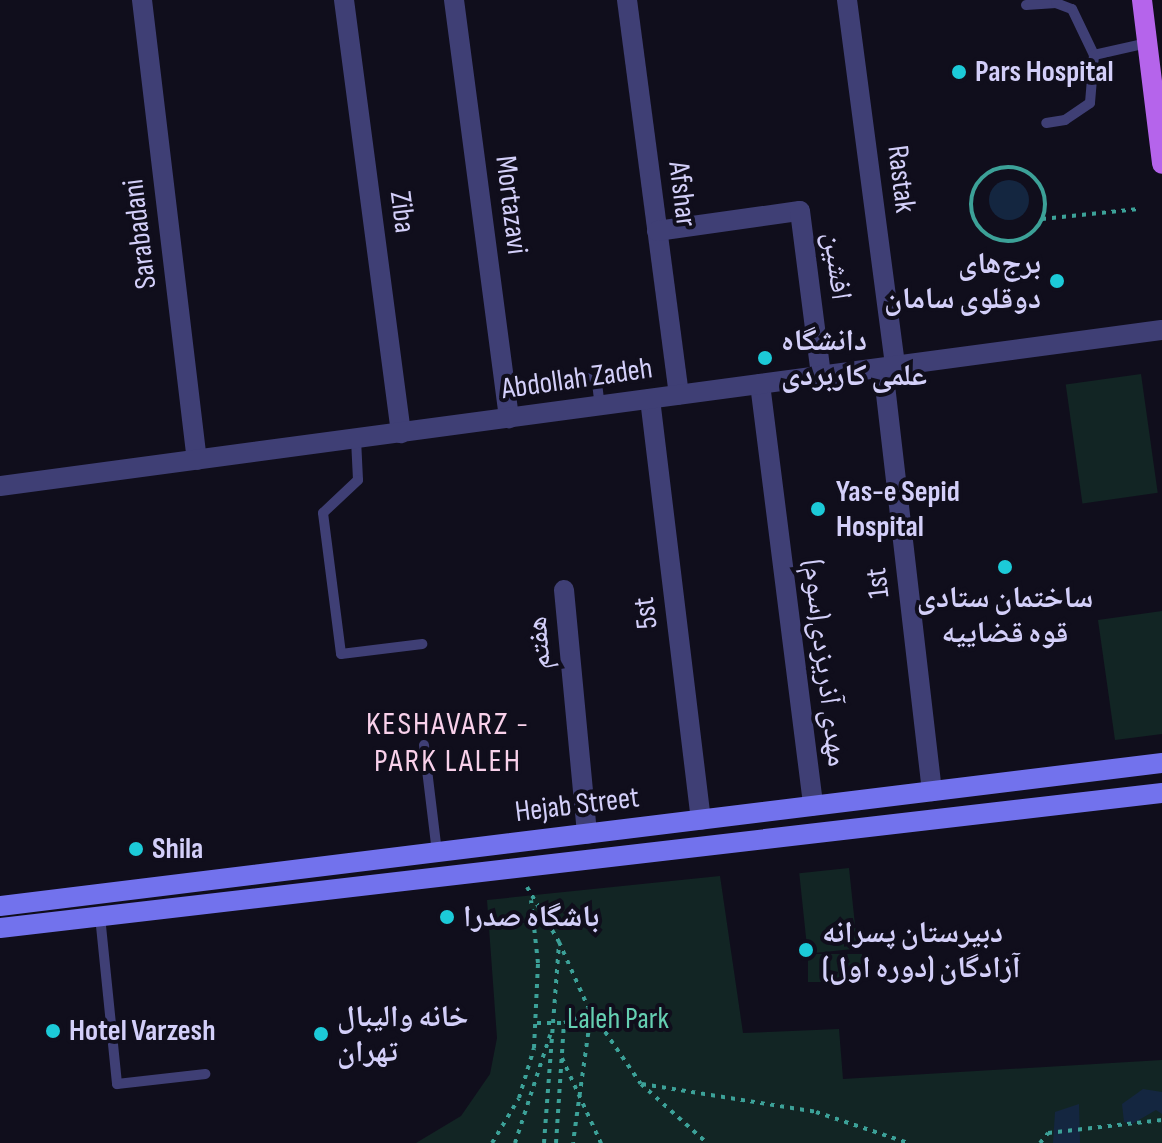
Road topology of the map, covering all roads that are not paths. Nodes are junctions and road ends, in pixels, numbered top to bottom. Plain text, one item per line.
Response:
1 (142, 0) edge
2 (344, 0) edge
3 (454, 0) edge
4 (627, 0) edge
5 (847, 0) edge
6 (1142, 0) edge
7 (1026, 5) dead end
8 (1147, 43) junction
9 (1094, 55) junction
10 (1046, 123) dead end
11 (1162, 164) edge
12 (657, 231) junction
13 (1162, 330) edge
14 (889, 367) junction
15 (583, 376) dead end
16 (821, 376) junction
17 (760, 384) junction
18 (679, 395) junction
19 (650, 399) junction
20 (600, 406) junction
21 (509, 418) junction
22 (401, 433) junction
23 (356, 439) junction
24 (197, 460) junction
25 (0, 486) edge
26 (564, 590) dead end
27 (422, 644) dead end
28 (424, 745) dead end
29 (1162, 763) edge
30 (1108, 770) junction
31 (932, 791) junction
32 (1162, 793) edge
33 (1110, 799) junction
34 (813, 806) junction
35 (936, 819) junction
36 (701, 820) junction
37 (816, 833) junction
38 (587, 834) junction
39 (527, 841) junction
40 (437, 852) junction
41 (525, 867) junction
42 (0, 906) edge
43 (100, 916) junction
44 (0, 928) edge
45 (205, 1074) dead end

1 - 24 street, Sarabadani
2 - 22 street, Ziba
3 - 21 street, Mortazavi
4 - 12 street, Afshar
5 - 14 street, Rastak
6 - 8 main road
7 - 9 lane
8 - 9 lane
8 - 11 main road
9 - 10 lane
12 - 16 street, افشین
12 - 18 street, Afshar
13 - 14 street, Abdollah Zadeh
14 - 16 street, Abdollah Zadeh
14 - 31 street, 1st
15 - 20 lane
16 - 17 street, Abdollah Zadeh
17 - 18 street, Abdollah Zadeh
17 - 34 street, مهدی آذریزدی(سوم)
18 - 19 street, Abdollah Zadeh
19 - 20 street, Abdollah Zadeh
19 - 36 street, 5st
20 - 21 street, Abdollah Zadeh
21 - 22 street, Abdollah Zadeh
22 - 23 street, Abdollah Zadeh
23 - 24 street, Abdollah Zadeh
23 - 27 lane
24 - 25 street, Abdollah Zadeh
26 - 38 street, هفتم
28 - 40 lane
29 - 30 main road, Hejab Street
30 - 31 main road, Hejab Street
30 - 33 main road
31 - 34 main road, Hejab Street
31 - 35 main road
32 - 33 main road, Hejab Street
33 - 35 main road, Hejab Street
34 - 36 main road, Hejab Street
34 - 37 main road
35 - 37 main road, Hejab Street
36 - 38 main road, Hejab Street
37 - 41 main road, Hejab Street
38 - 39 main road, Hejab Street
39 - 40 main road, Hejab Street
39 - 41 main road
40 - 42 main road, Hejab Street
41 - 43 main road, Hejab Street
43 - 44 main road, Hejab Street
43 - 45 lane

